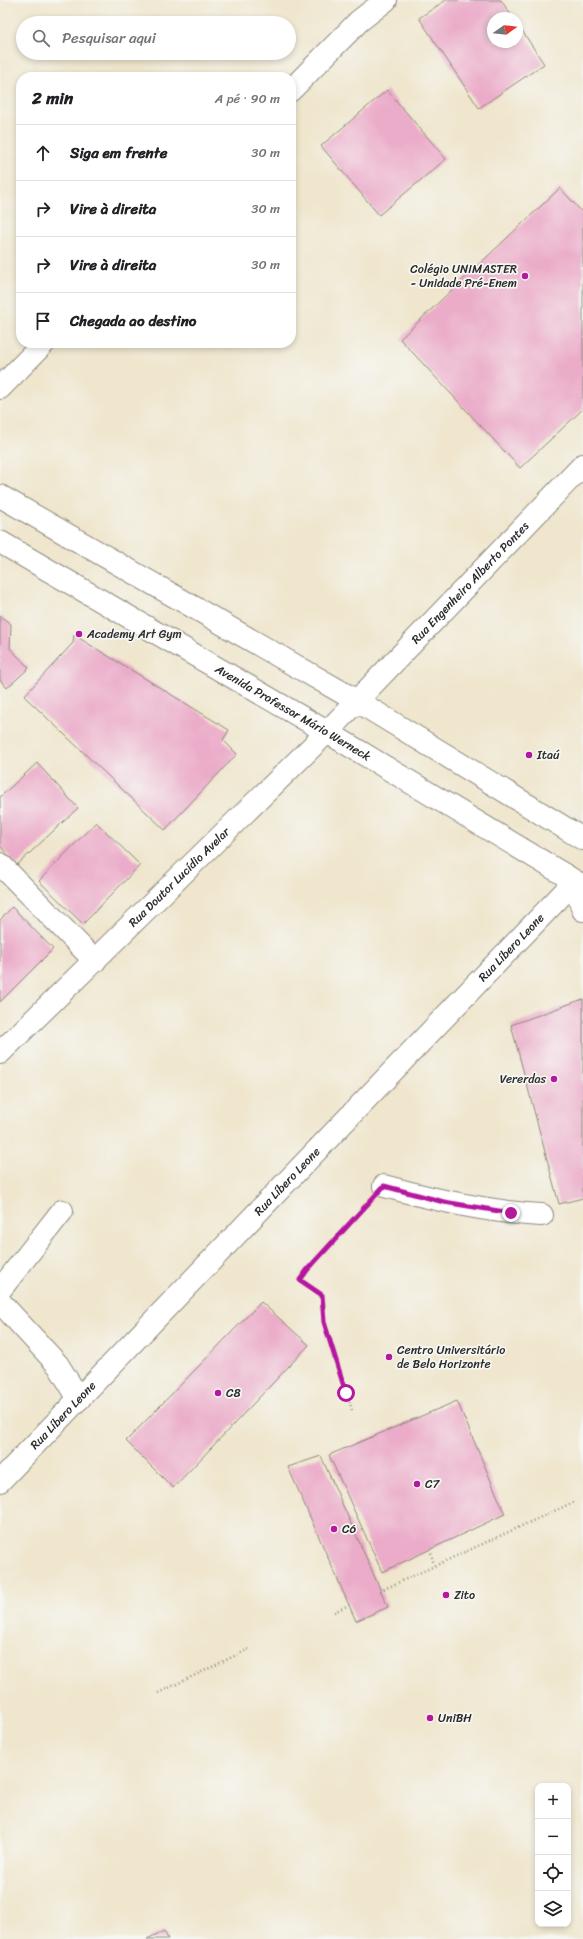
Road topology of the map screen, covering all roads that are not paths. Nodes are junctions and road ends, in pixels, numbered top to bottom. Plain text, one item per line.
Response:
1 (386, 0) edge
2 (296, 85) edge
3 (39, 348) edge
4 (0, 388) edge
5 (583, 465) edge
6 (0, 496) edge
7 (0, 542) edge
8 (358, 701) junction
9 (327, 732) junction
10 (583, 839) edge
11 (0, 864) edge
12 (580, 882) edge
13 (583, 910) edge
14 (94, 960) junction
15 (0, 1053) edge
16 (384, 1186) road end
17 (62, 1211) dead end
18 (542, 1215) dead end
19 (0, 1290) edge
20 (0, 1302) edge
21 (78, 1399) junction
22 (4, 1469) edge

1 - 2 street
3 - 4 street
5 - 8 street, Rua Engenheiro Alberto Pontes
6 - 8 street
7 - 9 street, Avenida Professor Mário Werneck
8 - 9 street, Rua Doutor Lucídio Avelar
8 - 10 street
9 - 12 street, Avenida Professor Mário Werneck
9 - 14 street, Rua Doutor Lucídio Avelar
11 - 14 street
12 - 13 street
12 - 21 street, Rua Líbero Leone
14 - 15 street, Rua Doutor Lucídio Avelar
16 - 18 street
17 - 19 street
20 - 21 street
21 - 22 street, Rua Líbero Leone

